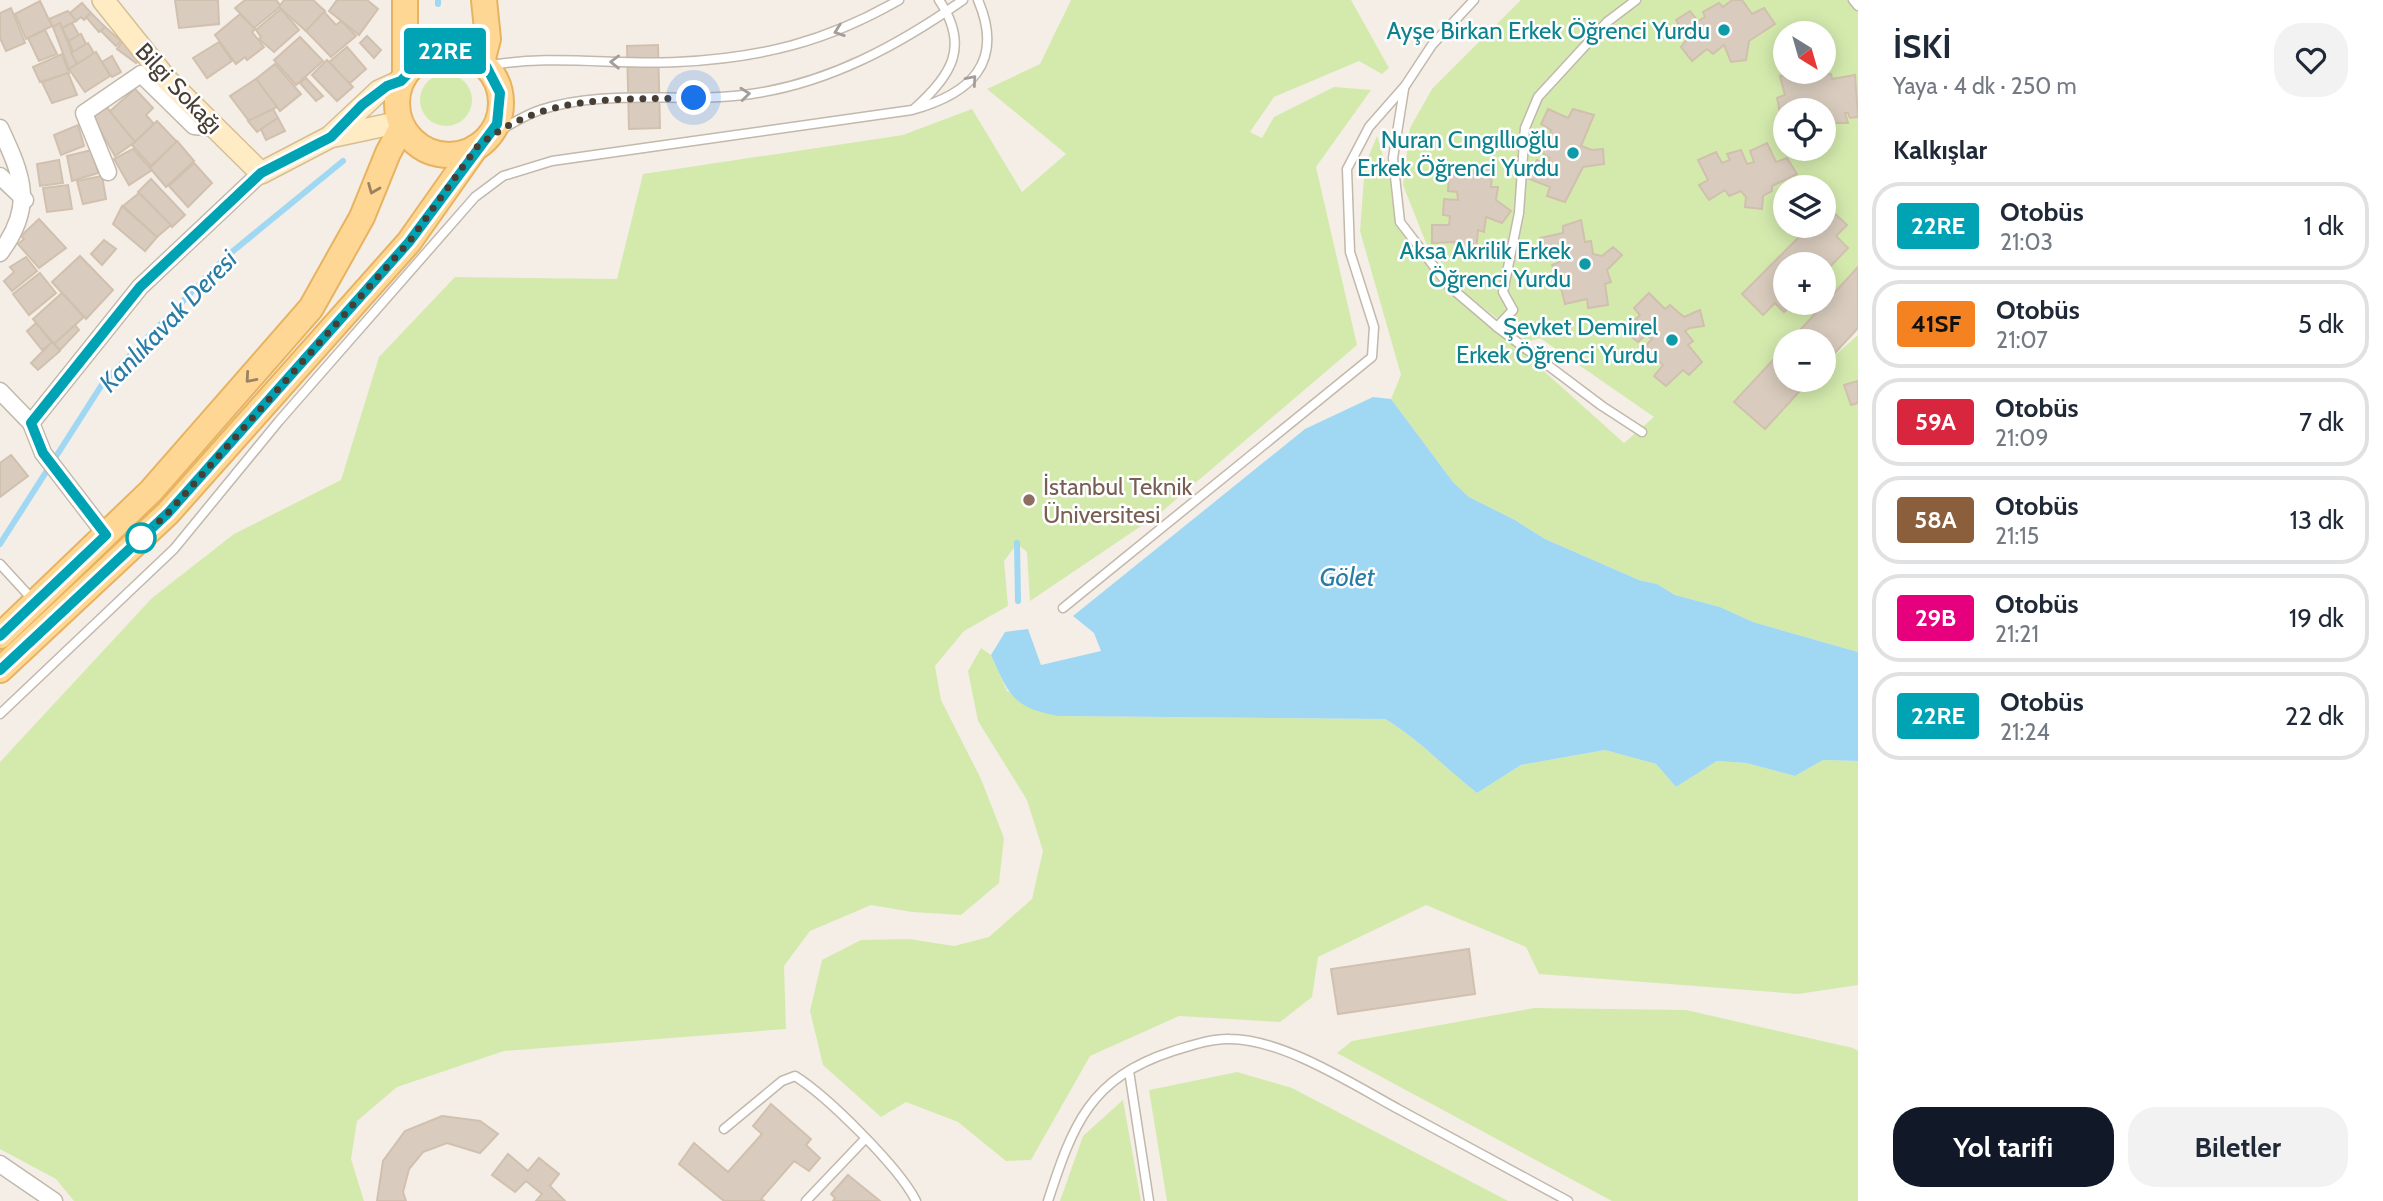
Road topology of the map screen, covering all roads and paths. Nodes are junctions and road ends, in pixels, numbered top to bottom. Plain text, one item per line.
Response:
1 (103, 0) edge
2 (405, 0) edge
3 (484, 0) edge
4 (899, 0) edge
5 (939, 0) edge
6 (963, 0) edge
7 (978, 0) edge
8 (1474, 0) edge
9 (1636, 0) edge
10 (1853, 0) edge
11 (1858, 6) edge
12 (947, 11) junction
13 (484, 64) junction
14 (403, 78) junction
15 (1405, 86) junction
16 (912, 110) junction
17 (401, 125) junction
18 (0, 128) edge
19 (216, 128) junction
20 (331, 137) junction
21 (482, 142) junction
22 (108, 172) dead end
23 (261, 173) junction
24 (0, 176) edge
25 (25, 200) junction
26 (0, 253) edge
27 (1497, 327) junction
28 (0, 391) edge
29 (31, 423) junction
30 (1642, 432) dead end
31 (106, 535) junction
32 (0, 564) edge
33 (35, 602) junction
34 (1063, 608) dead end
35 (0, 636) edge
36 (0, 670) edge
37 (0, 714) edge
38 (1129, 1071) junction
39 (724, 1129) dead end
40 (865, 1139) junction
41 (0, 1164) edge
42 (54, 1201) edge
43 (806, 1201) edge
44 (916, 1201) edge
45 (1048, 1201) edge
46 (1149, 1201) edge
47 (1568, 1201) edge

1 - 19 street, Bilgi Sokağı
2 - 14 main road
3 - 13 main road
4 -> 13 lane
5 - 12 lane
6 - 12 lane
16 -> 7 lane
8 - 15 lane
9 - 27 lane
10 - 11 lane
12 - 16 lane
21 -> 12 lane
13 - 14 main road
13 - 21 main road
14 - 17 main road
14 - 20 street
15 - 27 lane
15 - 34 lane
16 - 37 lane
17 - 20 street
17 - 21 main road
17 -> 31 main road
18 - 25 street
19 - 22 street
19 - 23 street, Bilgi Sokağı
20 - 23 street
21 - 36 main road
23 - 29 street
24 - 25 street
25 - 26 street
27 - 30 lane
28 - 29 street
29 - 31 street
31 - 33 main road
32 - 33 lane
33 - 35 main road
38 - 45 lane
38 - 46 lane
38 - 47 lane
39 - 40 lane
40 - 43 lane
40 - 44 lane
41 - 42 street

